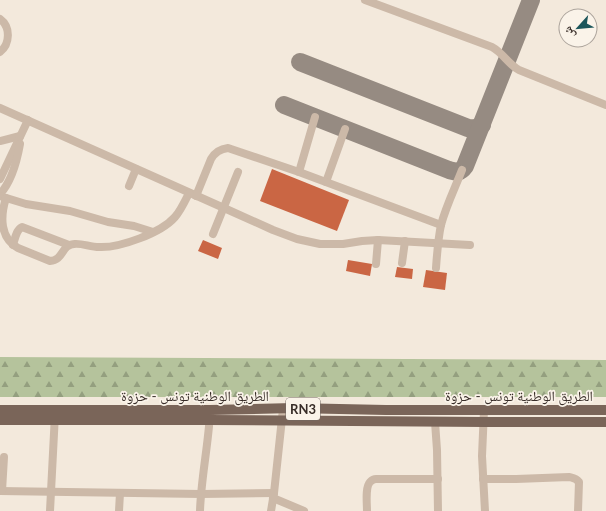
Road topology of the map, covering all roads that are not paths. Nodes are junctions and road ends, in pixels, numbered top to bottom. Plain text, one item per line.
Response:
1 (365, 0) edge
2 (0, 19) edge
3 (0, 52) edge
4 (606, 105) edge
5 (0, 108) edge
6 (315, 117) dead end
7 (28, 120) junction
8 (345, 129) dead end
9 (20, 136) junction
10 (0, 141) edge
11 (136, 169) junction
12 (462, 170) dead end
13 (238, 172) dead end
14 (299, 172) junction
15 (0, 179) edge
16 (326, 182) junction
17 (128, 186) dead end
18 (2, 192) edge
19 (193, 195) junction
20 (224, 208) junction
21 (441, 225) junction
22 (153, 232) junction
23 (213, 234) dead end
24 (378, 240) junction
25 (405, 241) junction
26 (438, 243) junction
27 (13, 245) junction
28 (470, 245) dead end
29 (69, 246) junction
30 (402, 263) dead end
31 (376, 264) dead end
32 (436, 268) dead end
33 (282, 409) junction
34 (0, 410) edge
35 (55, 410) junction
36 (484, 410) junction
37 (606, 410) edge
38 (210, 415) junction
39 (0, 420) edge
40 (282, 420) junction
41 (55, 421) junction
42 (435, 422) junction
43 (484, 422) junction
44 (606, 422) edge
45 (4, 458) dead end
46 (438, 479) junction
47 (483, 479) junction
48 (1, 491) edge
49 (51, 492) junction
50 (120, 493) junction
51 (201, 494) junction
52 (274, 496) junction
53 (50, 511) edge
54 (119, 511) edge
55 (200, 511) edge
56 (271, 511) edge
57 (304, 511) edge
58 (367, 511) edge
59 (438, 511) edge
60 (485, 511) edge
61 (578, 511) edge

1 - 4 street
2 - 3 street
5 - 7 street
6 - 14 street
7 - 9 street
7 - 11 street
8 - 16 street
9 - 10 street
9 - 15 street
9 - 18 street
11 - 17 street
11 - 19 street
12 - 21 street
13 - 20 street
14 - 16 street
14 - 19 street
16 - 21 street
18 - 22 street
18 - 27 street
19 - 20 street
19 - 22 street
20 - 23 street
20 - 24 street
21 - 26 street
22 - 29 street
24 - 25 street
24 - 31 street
25 - 26 street
25 - 30 street
26 - 28 street
26 - 32 street
27 - 29 street
27 - 29 street
33 - 36 main road, الطريق الوطنية تونس - حزوة / RN3
33 - 38 main road, الطريق الوطنية تونس - حزوة / RN3
33 - 40 street
34 - 35 main road, الطريق الوطنية تونس - حزوة / RN3
35 - 38 main road, الطريق الوطنية تونس - حزوة / RN3
35 - 41 street
36 - 37 main road, الطريق الوطنية تونس - حزوة / RN3
36 - 43 street
38 - 40 main road, الطريق الوطنية تونس - حزوة / RN3
38 - 41 main road, الطريق الوطنية تونس - حزوة / RN3
38 - 51 street
39 - 41 main road, الطريق الوطنية تونس - حزوة / RN3
40 - 42 main road, الطريق الوطنية تونس - حزوة / RN3
40 - 52 street
41 - 49 street
42 - 43 main road, الطريق الوطنية تونس - حزوة / RN3
42 - 46 street
43 - 44 main road, الطريق الوطنية تونس - حزوة / RN3
43 - 47 street
45 - 48 street
46 - 58 street
46 - 59 street
47 - 60 street
47 - 61 street
48 - 49 street
49 - 50 street
49 - 53 street
50 - 51 street
50 - 54 street
51 - 52 street
51 - 55 street
52 - 56 street
52 - 57 street

